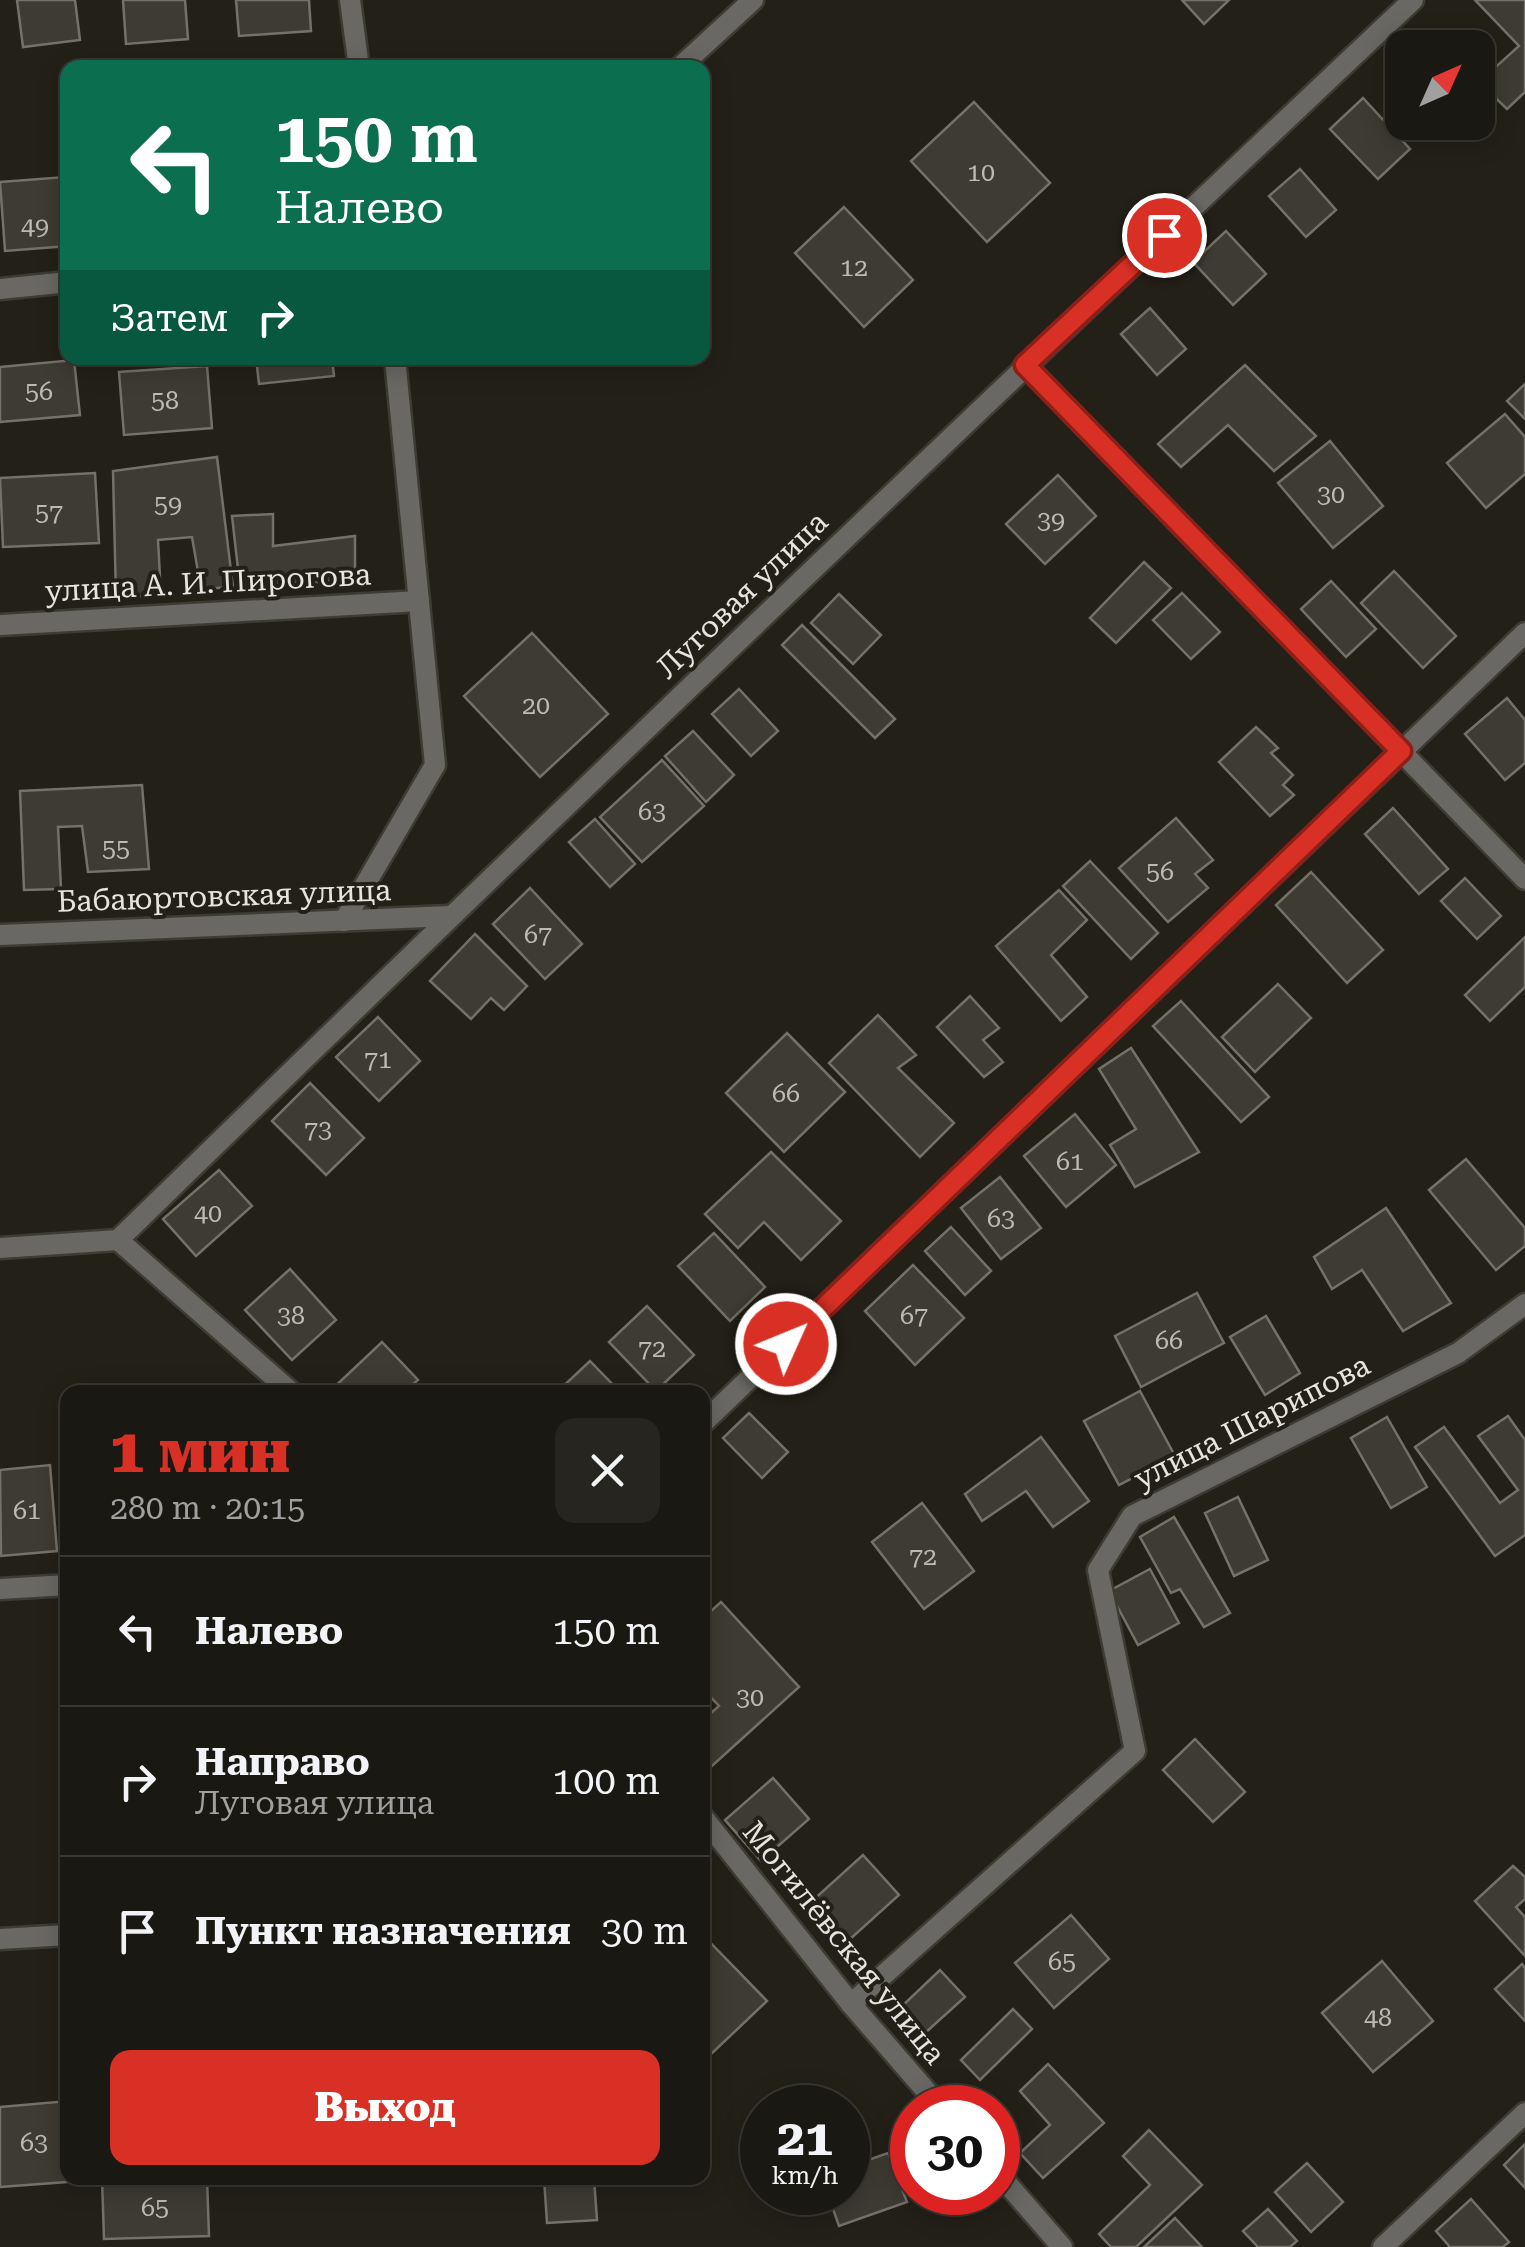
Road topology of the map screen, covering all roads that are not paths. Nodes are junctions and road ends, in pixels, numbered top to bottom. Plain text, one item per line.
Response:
1 (350, 0) edge
2 (753, 0) edge
3 (1413, 0) edge
4 (358, 60) edge
5 (689, 60) edge
6 (60, 283) edge
7 (0, 289) edge
8 (396, 365) edge
9 (1025, 365) junction
10 (419, 601) junction
11 (0, 625) edge
12 (1525, 634) edge
13 (1401, 751) junction
14 (1525, 879) edge
15 (450, 916) junction
16 (344, 921) junction
17 (0, 935) edge
18 (118, 1240) junction
19 (0, 1248) edge
20 (1525, 1304) edge
21 (283, 1385) edge
22 (710, 1416) edge
23 (60, 1584) edge
24 (0, 1588) edge
25 (710, 1826) edge
26 (60, 1935) edge
27 (0, 1939) edge
28 (851, 2004) junction
29 (921, 2085) edge
30 (1525, 2113) edge
31 (1020, 2198) edge
32 (1062, 2247) edge
33 (1383, 2247) edge

1 - 4 street
2 - 5 street
3 - 9 street, Луговая улица
6 - 7 street
8 - 10 street
9 - 13 street
9 - 15 street, Луговая улица
10 - 11 street, улица А. И. Пирогова
10 - 16 street
12 - 13 street
13 - 14 street
13 - 22 street
15 - 16 street, Бабаюртовская улица
15 - 18 street, Луговая улица
16 - 17 street, Бабаюртовская улица
18 - 19 street
18 - 21 street
20 - 28 street, улица Шарипова
23 - 24 street
25 - 28 street, Могилёвская улица
26 - 27 street
28 - 29 street, Могилёвская улица
30 - 33 street
31 - 32 street

